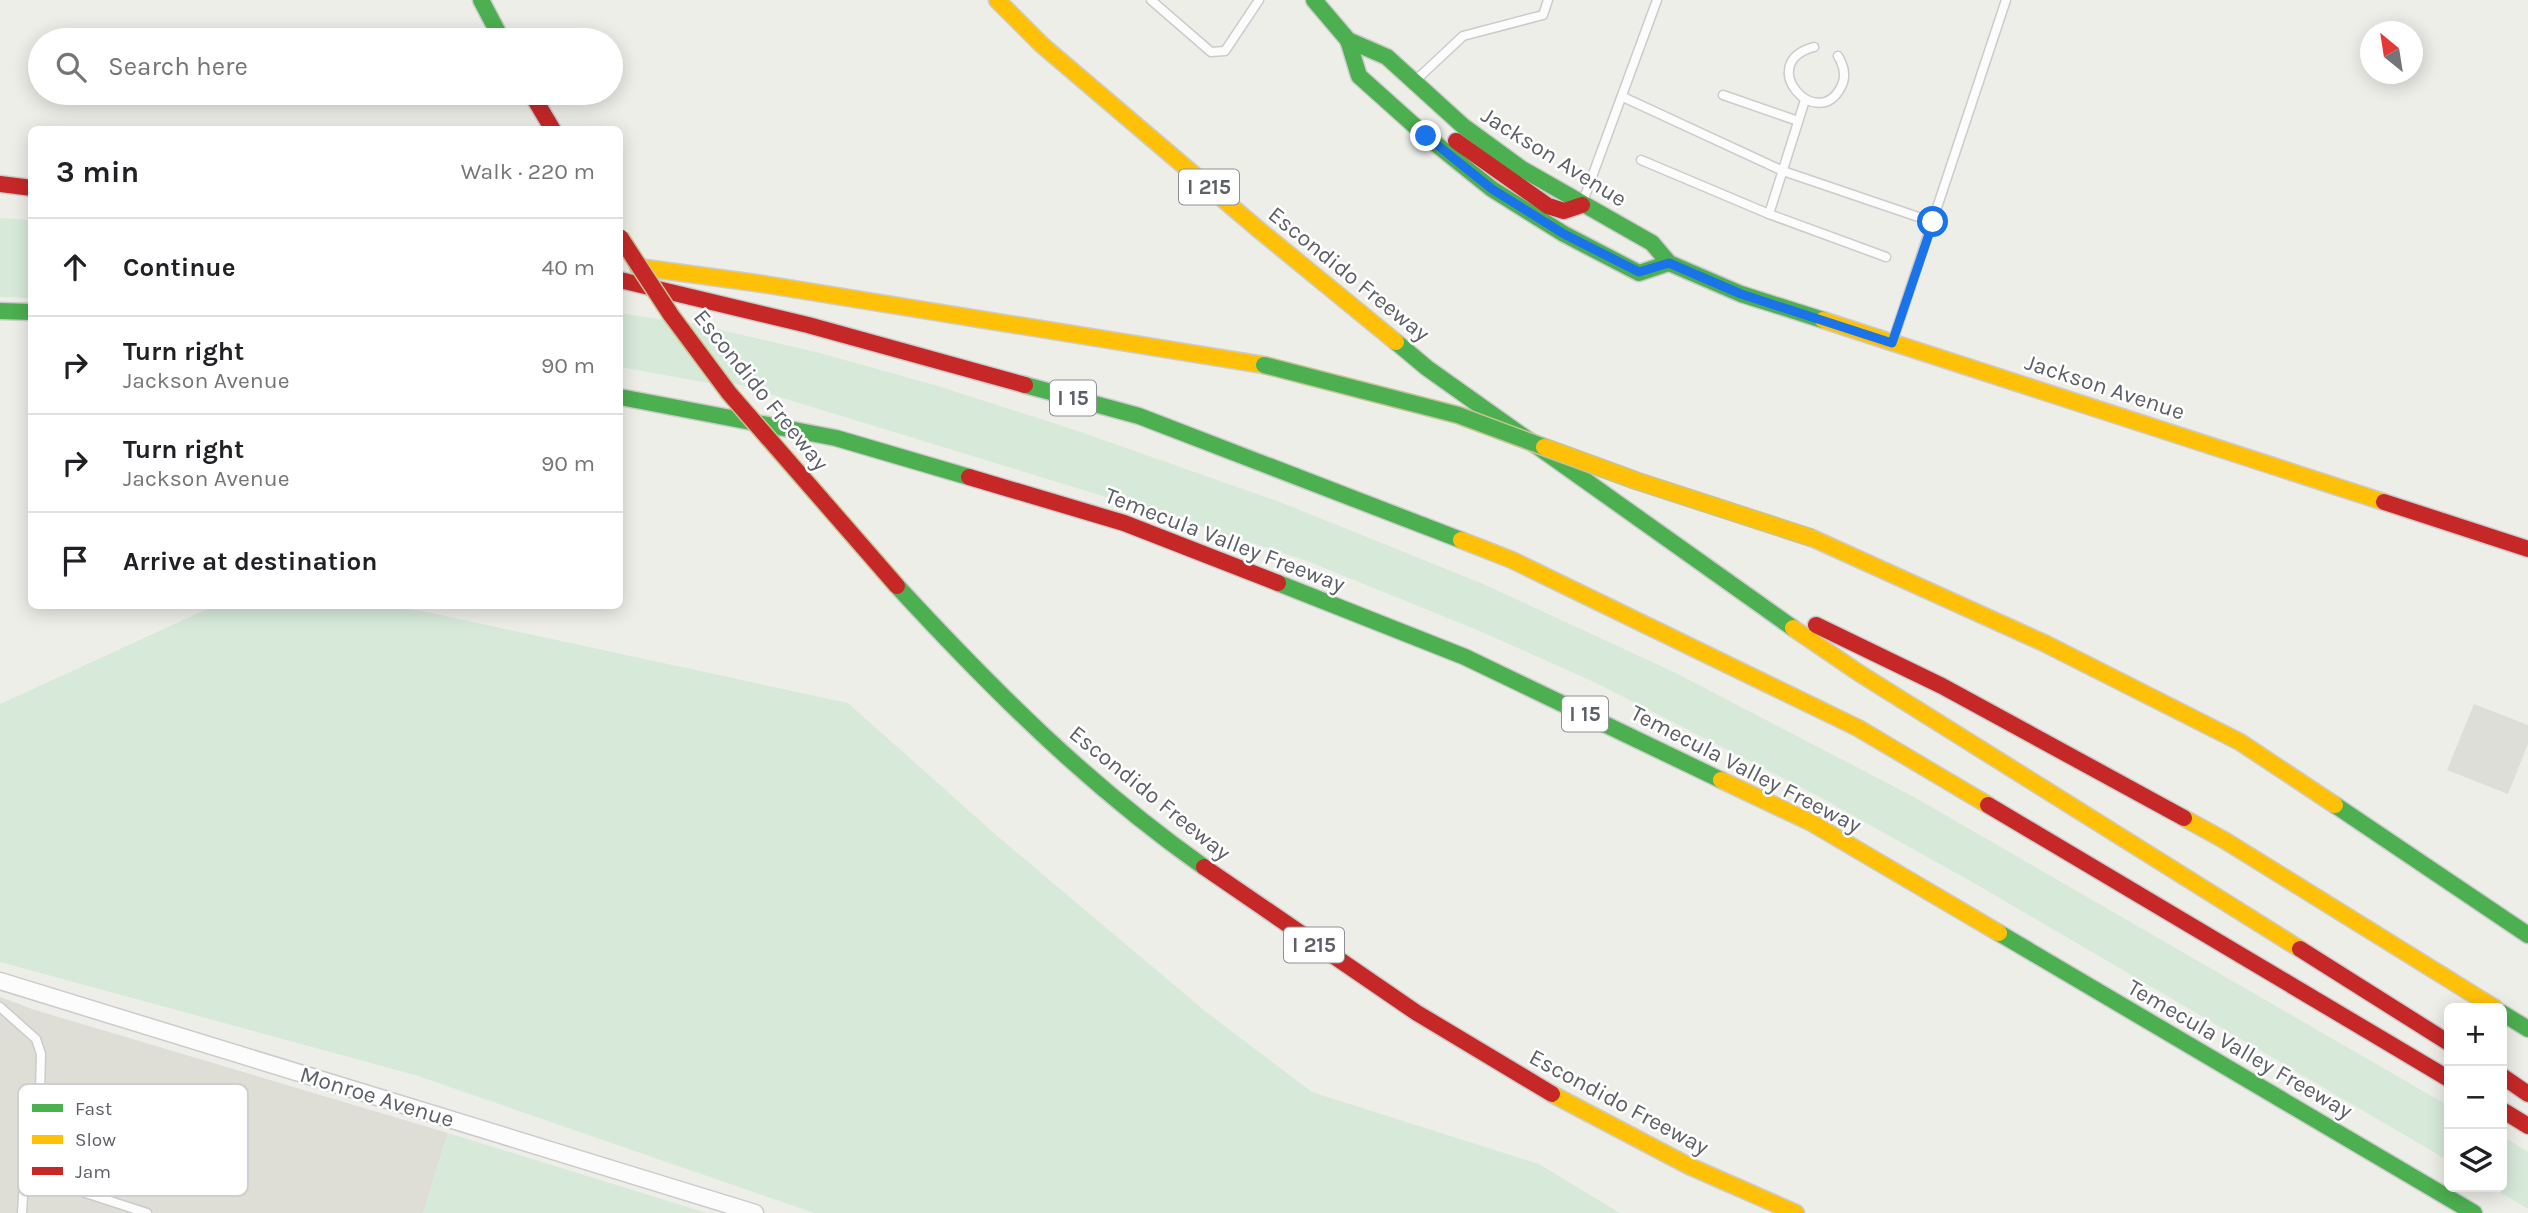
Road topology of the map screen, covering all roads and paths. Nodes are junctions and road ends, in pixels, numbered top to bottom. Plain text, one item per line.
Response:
1 (481, 0) edge
2 (996, 0) edge
3 (1151, 0) edge
4 (1259, 0) edge
5 (1314, 0) edge
6 (1548, 0) edge
7 (1657, 0) edge
8 (2006, 0) edge
9 (496, 28) edge
10 (1348, 40) junction
11 (1814, 47) dead end
12 (1838, 56) dead end
13 (1413, 83) junction
14 (1723, 95) dead end
15 (1623, 97) junction
16 (1804, 100) junction
17 (538, 105) edge
18 (1396, 110) junction
19 (1798, 121) junction
20 (551, 126) edge
21 (1641, 160) dead end
22 (1783, 171) junction
23 (0, 184) edge
24 (28, 188) edge
25 (1582, 205) junction
26 (1769, 214) junction
27 (1933, 222) junction
28 (623, 242) edge
29 (1886, 257) dead end
30 (1669, 263) junction
31 (623, 265) edge
32 (623, 281) edge
33 (0, 311) edge
34 (28, 312) edge
35 (1892, 343) junction
36 (623, 398) edge
37 (2528, 549) edge
38 (1727, 583) junction
39 (2528, 935) edge
40 (0, 981) edge
41 (2487, 1003) edge
42 (0, 1007) edge
43 (2507, 1016) edge
44 (2528, 1029) edge
45 (2444, 1040) edge
46 (2444, 1076) edge
47 (2507, 1079) edge
48 (40, 1084) edge
49 (2528, 1094) edge
50 (2507, 1113) edge
51 (2528, 1126) edge
52 (93, 1196) edge
53 (147, 1213) edge
54 (755, 1213) edge
55 (1796, 1213) edge
56 (2474, 1213) edge

1 - 9 main road
2 - 38 main road, Escondido Freeway / I 215
3 - 4 lane
5 - 10 main road, Jackson Avenue
6 - 13 lane
7 - 15 lane
8 - 27 lane
10 - 13 main road, Jackson Avenue
10 - 18 main road, Jackson Avenue
11 - 16 lane
12 - 16 lane
13 - 25 main road, Jackson Avenue
14 - 19 lane
15 - 22 lane
15 - 25 lane
16 - 19 lane
17 - 20 main road
18 - 25 main road
18 - 30 main road, Jackson Avenue
19 - 22 lane
21 - 26 lane
22 - 26 lane
22 - 27 lane
23 - 24 main road
25 - 30 main road, Jackson Avenue
26 - 29 lane
27 - 35 lane
28 - 55 main road, Escondido Freeway / I 215, bridge
30 - 35 main road, Jackson Avenue
31 - 39 main road, bridge
32 - 46 main road, I 15
33 - 34 main road
35 - 37 main road, Jackson Avenue
36 - 56 main road, Temecula Valley Freeway / I 15
38 - 41 main road
38 - 45 main road
40 - 54 street, Monroe Avenue
42 - 48 lane
43 - 44 main road
47 - 49 main road
50 - 51 main road
52 - 53 lane

